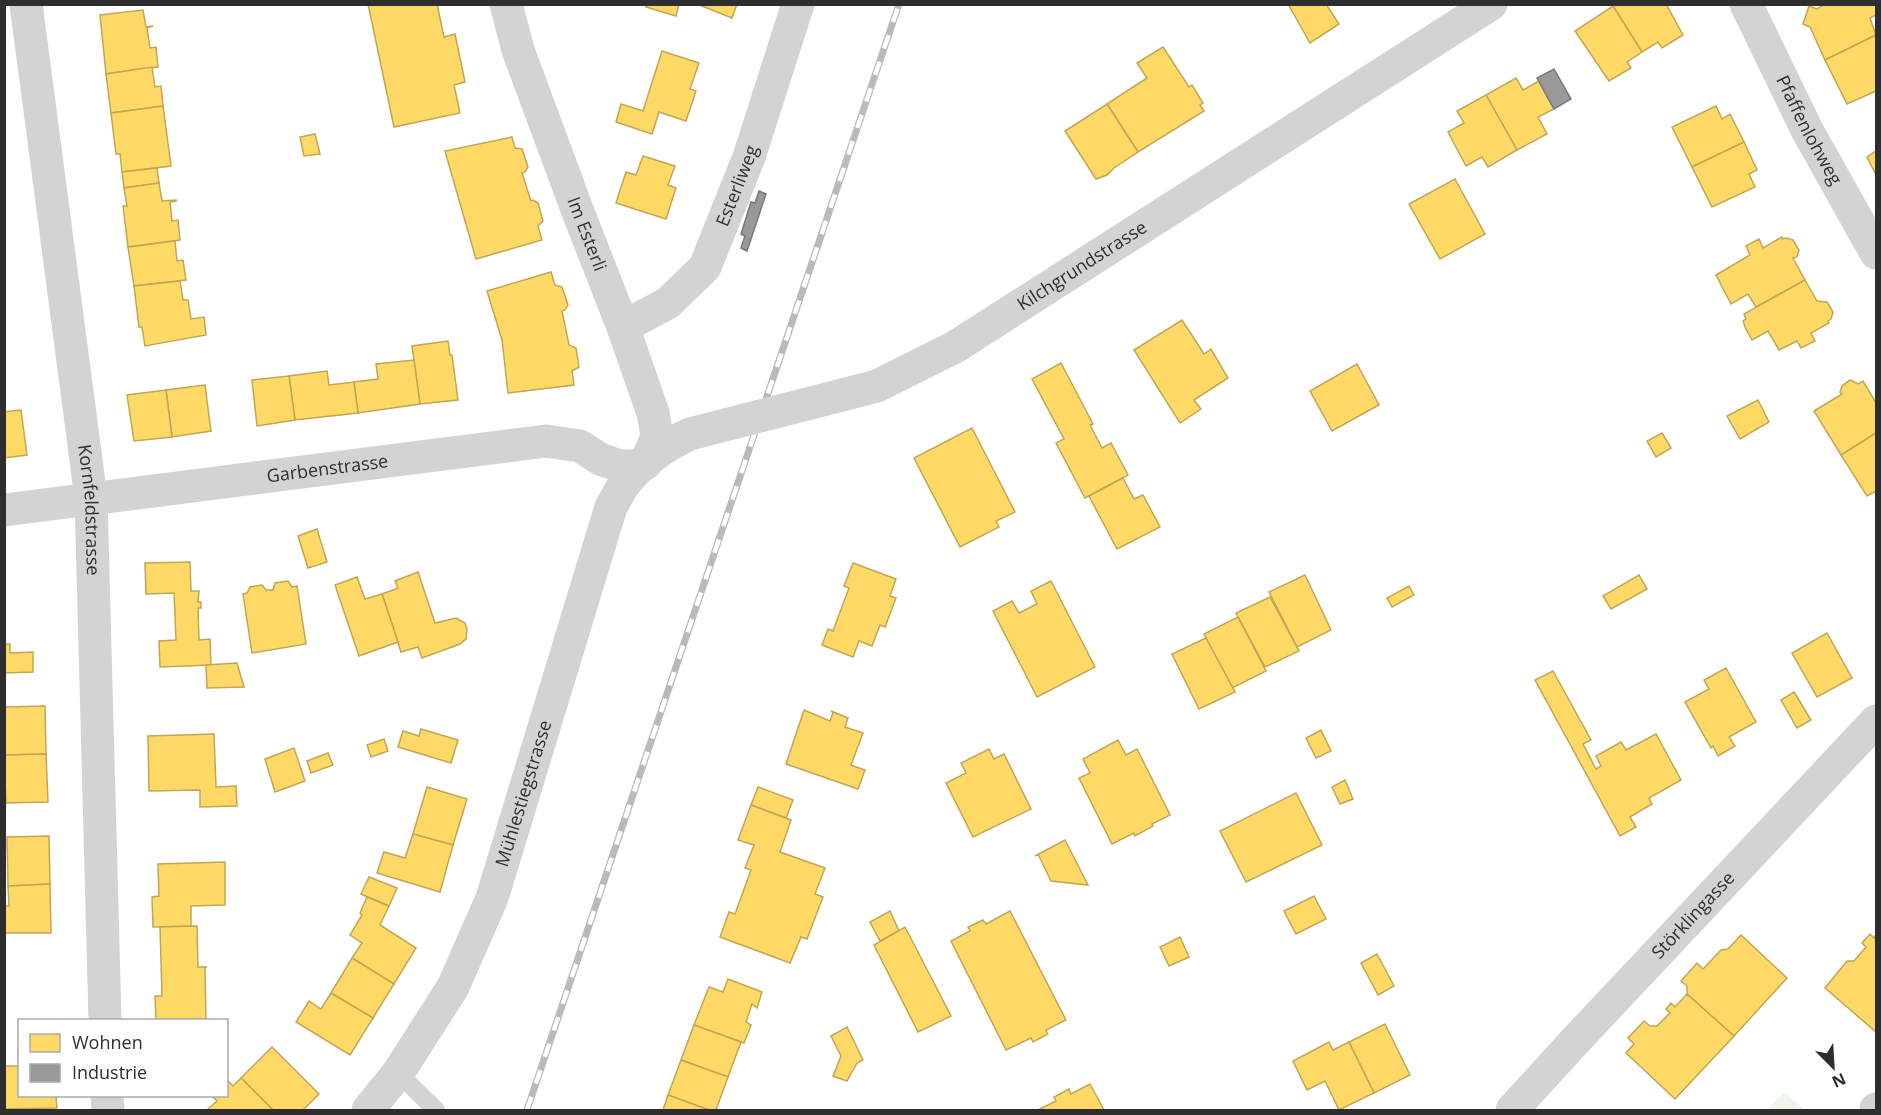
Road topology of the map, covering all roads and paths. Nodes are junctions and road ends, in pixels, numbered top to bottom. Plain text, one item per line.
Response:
1 (26, 4) edge
2 (506, 4) edge
3 (798, 4) edge
4 (1491, 4) edge
5 (1746, 4) edge
6 (1876, 252) edge
7 (623, 327) junction
8 (646, 463) junction
9 (91, 498) junction
10 (4, 510) edge
11 (1876, 721) edge
12 (105, 1019) edge
13 (398, 1073) junction
14 (368, 1110) edge
15 (436, 1110) edge
16 (1512, 1110) edge

1 - 9 street, Kornfeldstrasse
2 - 7 street, Im Esterli
3 - 7 street, Esterliweg
4 - 8 street, Kilchgrundstrasse, bridge
5 - 6 street, Pfaffenlohweg
7 - 8 street, Im Esterli
8 - 9 street, Garbenstrasse
8 - 13 street, Mühlestiegstrasse
9 - 10 street, Garbenstrasse
9 - 12 street, Kornfeldstrasse
11 - 16 street, Störklingasse
13 - 14 street, Mühlestiegstrasse
13 - 15 lane

